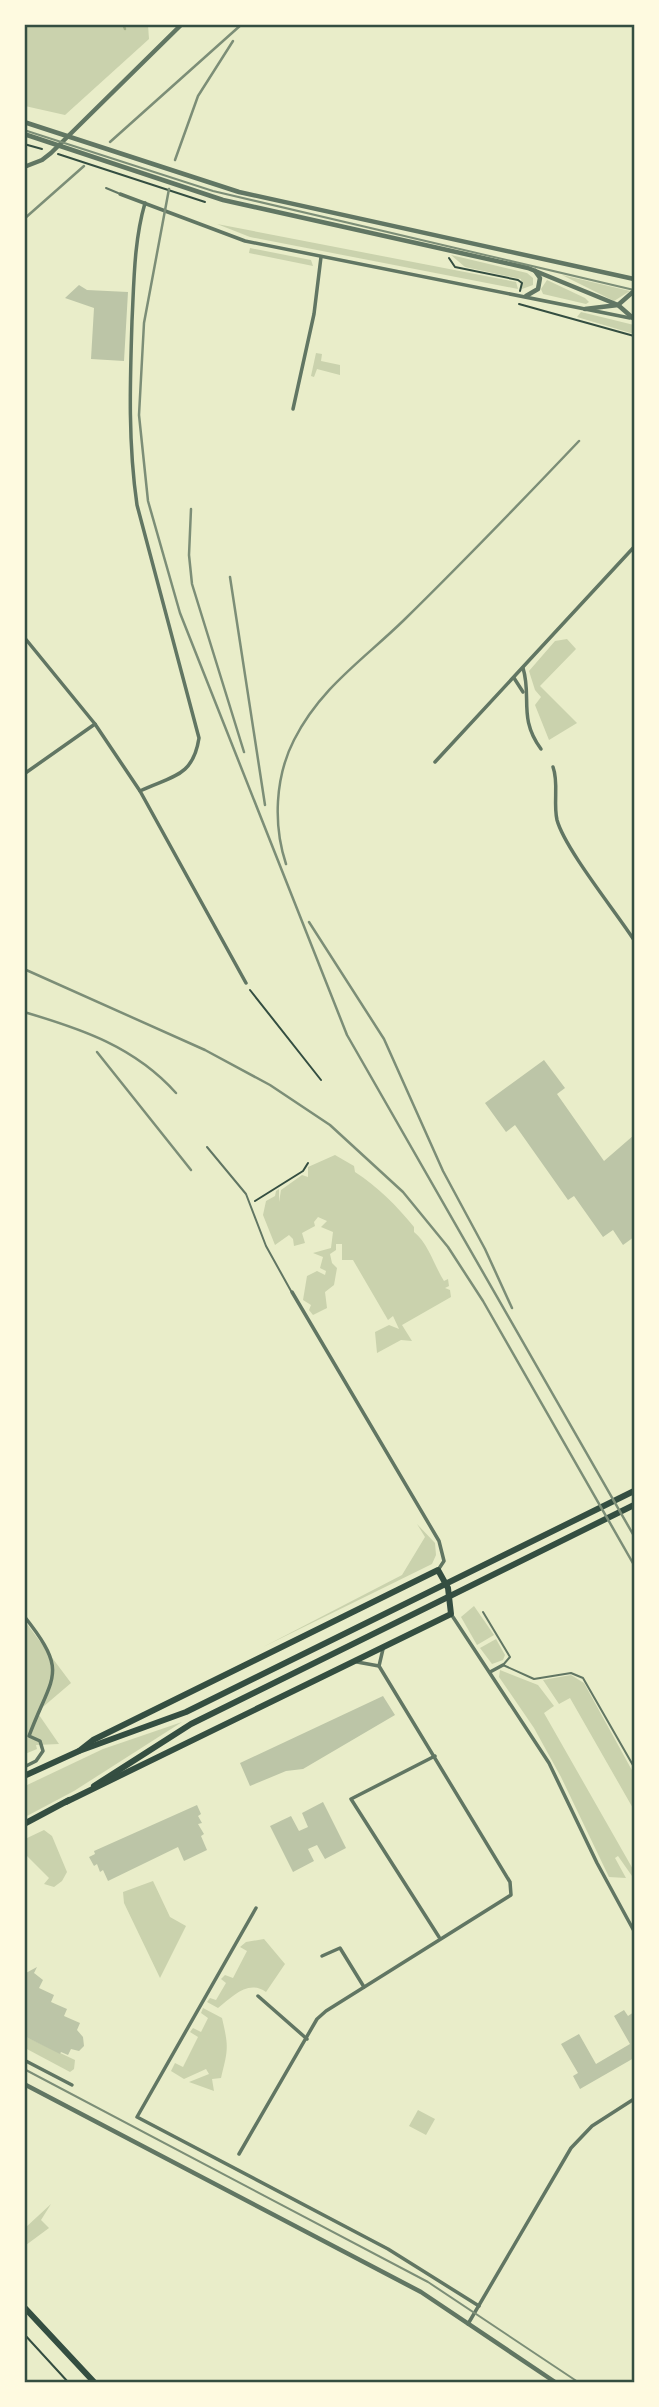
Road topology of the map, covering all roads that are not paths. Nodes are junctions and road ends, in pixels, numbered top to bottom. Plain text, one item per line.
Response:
1 (182, 24) edge
2 (24, 122) edge
3 (24, 134) edge
4 (24, 167) edge
5 (106, 188) dead end
6 (120, 194) joint
7 (145, 203) junction
8 (321, 257) junction
9 (535, 270) junction
10 (635, 279) edge
11 (635, 291) edge
12 (523, 295) junction
13 (618, 305) junction
14 (585, 309) junction
15 (633, 318) edge
16 (293, 409) dead end
17 (635, 547) edge
18 (24, 637) edge
19 (523, 668) junction
20 (514, 677) junction
21 (524, 694) junction
22 (95, 724) junction
23 (541, 749) dead end
24 (435, 762) dead end
25 (553, 767) dead end
26 (24, 774) edge
27 (141, 791) junction
28 (635, 940) edge
29 (246, 983) road end
30 (207, 1147) dead end
31 (292, 1292) joint
32 (635, 1491) edge
33 (635, 1506) edge
34 (438, 1570) junction
35 (483, 1612) dead end
36 (451, 1614) junction
37 (24, 1616) edge
38 (384, 1648) junction
39 (357, 1662) junction
40 (503, 1665) junction
41 (379, 1666) junction
42 (490, 1672) junction
43 (79, 1751) junction
44 (435, 1756) junction
45 (24, 1767) edge
46 (635, 1767) edge
47 (24, 1776) edge
48 (66, 1802) junction
49 (24, 1824) edge
50 (256, 1908) dead end
51 (635, 1931) edge
52 (439, 1937) junction
53 (322, 1956) dead end
54 (363, 1987) junction
55 (258, 1996) dead end
56 (307, 2039) junction
57 (24, 2060) edge
58 (24, 2084) edge
59 (72, 2085) dead end
60 (635, 2099) edge
61 (239, 2154) dead end
62 (24, 2306) edge
63 (479, 2306) junction
64 (468, 2323) junction
65 (94, 2382) edge
66 (555, 2382) edge

1 - 4 street
2 - 10 street
3 - 9 street
5 - 6 lane
6 - 7 street
7 - 8 street
7 - 27 street
8 - 12 street
8 - 16 street
9 - 12 street
9 - 13 street
11 - 13 street
12 - 14 street
13 - 14 street
13 - 15 street
14 - 15 street
17 - 19 street
18 - 22 street
19 - 20 street
19 - 21 street
20 - 21 street
20 - 24 street
21 - 23 street
22 - 26 street
22 - 27 street
25 - 28 street
27 - 29 street
30 - 31 lane
31 - 34 street
32 - 43 main road
33 - 48 main road
34 - 36 main road
34 - 43 main road
35 - 40 lane
36 - 38 main road
36 - 42 street
37 - 45 street
38 - 39 main road
38 - 41 street
39 - 41 street
39 - 48 main road
40 - 42 street
40 - 46 lane
41 - 44 street
42 - 51 street
43 - 47 main road
44 - 52 street
44 - 52 street
48 - 49 main road
50 - 63 street
52 - 54 street
53 - 54 street
54 - 56 street
55 - 56 street
56 - 61 street
57 - 59 street
58 - 64 street
60 - 63 street
62 - 65 main road
63 - 64 street
64 - 66 street

